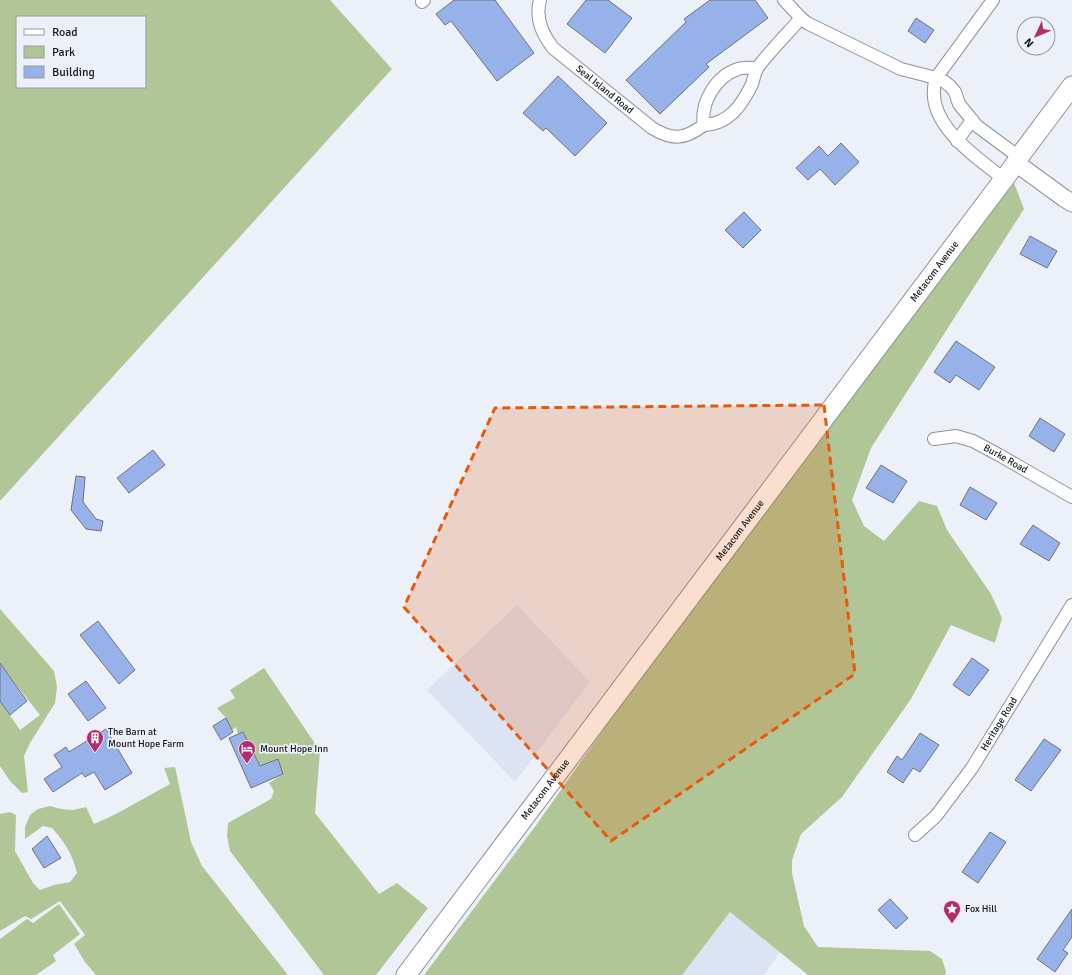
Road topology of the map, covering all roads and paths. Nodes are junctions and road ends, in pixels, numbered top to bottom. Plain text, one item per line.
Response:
1 (540, 0) edge
2 (784, 0) edge
3 (993, 0) edge
4 (801, 18) junction
5 (757, 68) junction
6 (936, 78) junction
7 (1072, 86) edge
8 (972, 120) junction
9 (704, 125) junction
10 (958, 140) junction
11 (1017, 160) junction
12 (1004, 179) junction
13 (1072, 203) edge
14 (934, 439) dead end
15 (1072, 497) edge
16 (1072, 605) edge
17 (915, 835) dead end
18 (406, 975) edge

1 - 9 street, Seal Island Road
2 - 4 street
3 - 6 street
4 - 5 street, Seal Island Road
4 - 6 street
5 - 9 street, Seal Island Road
5 - 9 street
6 - 8 street
6 - 10 street
7 - 11 main road, Metacom Avenue
8 - 10 street
8 - 11 street
10 - 12 street
11 - 12 main road, Metacom Avenue
11 - 13 street
12 - 18 main road, Metacom Avenue
14 - 15 street, Burke Road
16 - 17 street, Heritage Road

